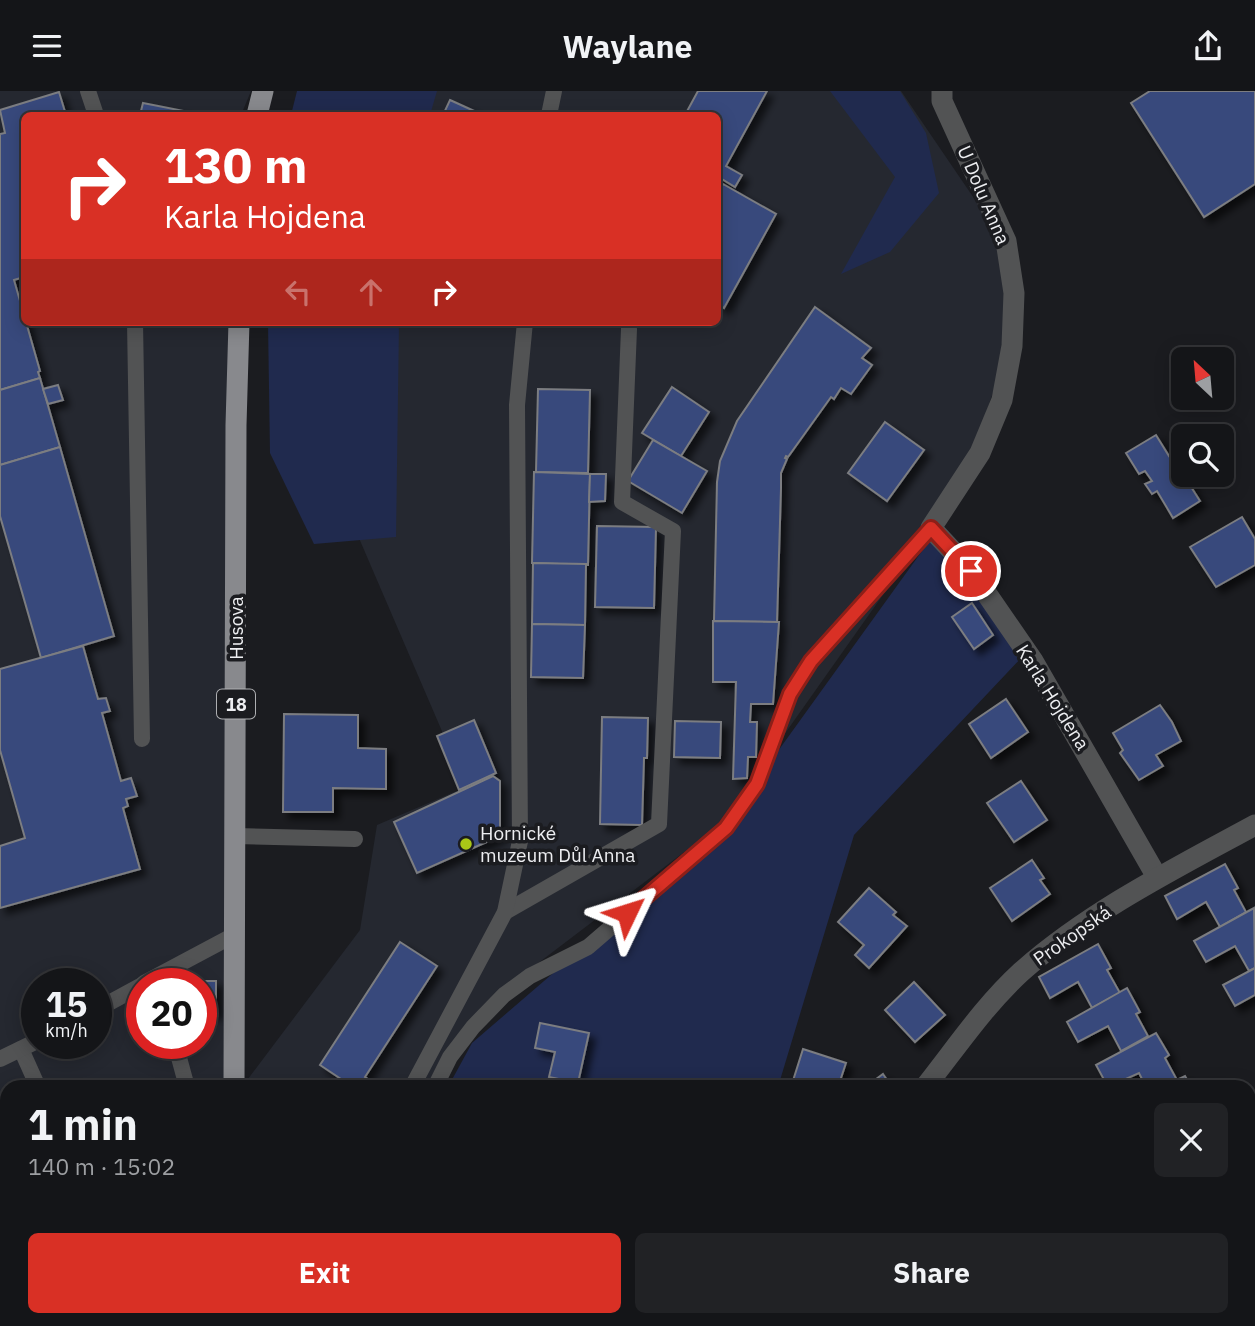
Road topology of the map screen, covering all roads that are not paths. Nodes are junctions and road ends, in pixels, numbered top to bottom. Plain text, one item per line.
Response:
1 (88, 91) edge
2 (263, 91) edge
3 (554, 91) edge
4 (942, 91) edge
5 (95, 112) edge
6 (258, 112) edge
7 (550, 112) edge
8 (135, 326) edge
9 (239, 326) edge
10 (525, 326) edge
11 (629, 330) dead end
12 (931, 528) junction
13 (142, 739) dead end
14 (1255, 825) edge
15 (236, 836) junction
16 (355, 839) dead end
17 (1157, 877) junction
18 (505, 912) junction
19 (236, 934) junction
20 (174, 968) edge
21 (21, 1049) edge
22 (0, 1059) edge
23 (26, 1059) edge
24 (179, 1059) edge
25 (35, 1080) edge
26 (185, 1080) edge
27 (234, 1080) edge
28 (416, 1080) edge
29 (438, 1080) edge
30 (930, 1080) edge

1 - 5 lane
2 - 6 main road
3 - 7 lane
4 - 12 street, U Dolu Anna
8 - 13 lane
9 - 15 main road, Husova / 18
10 - 18 lane
11 - 18 lane
12 - 17 street, Karla Hojdena
12 - 29 lane, U Dolu Anna
14 - 17 street, Prokopská
15 - 16 lane
15 - 19 main road, Husova / 18
17 - 30 street, Prokopská
18 - 28 lane
19 - 20 lane
19 - 27 main road, Husova / 18
21 - 22 lane
23 - 25 lane
24 - 26 lane

